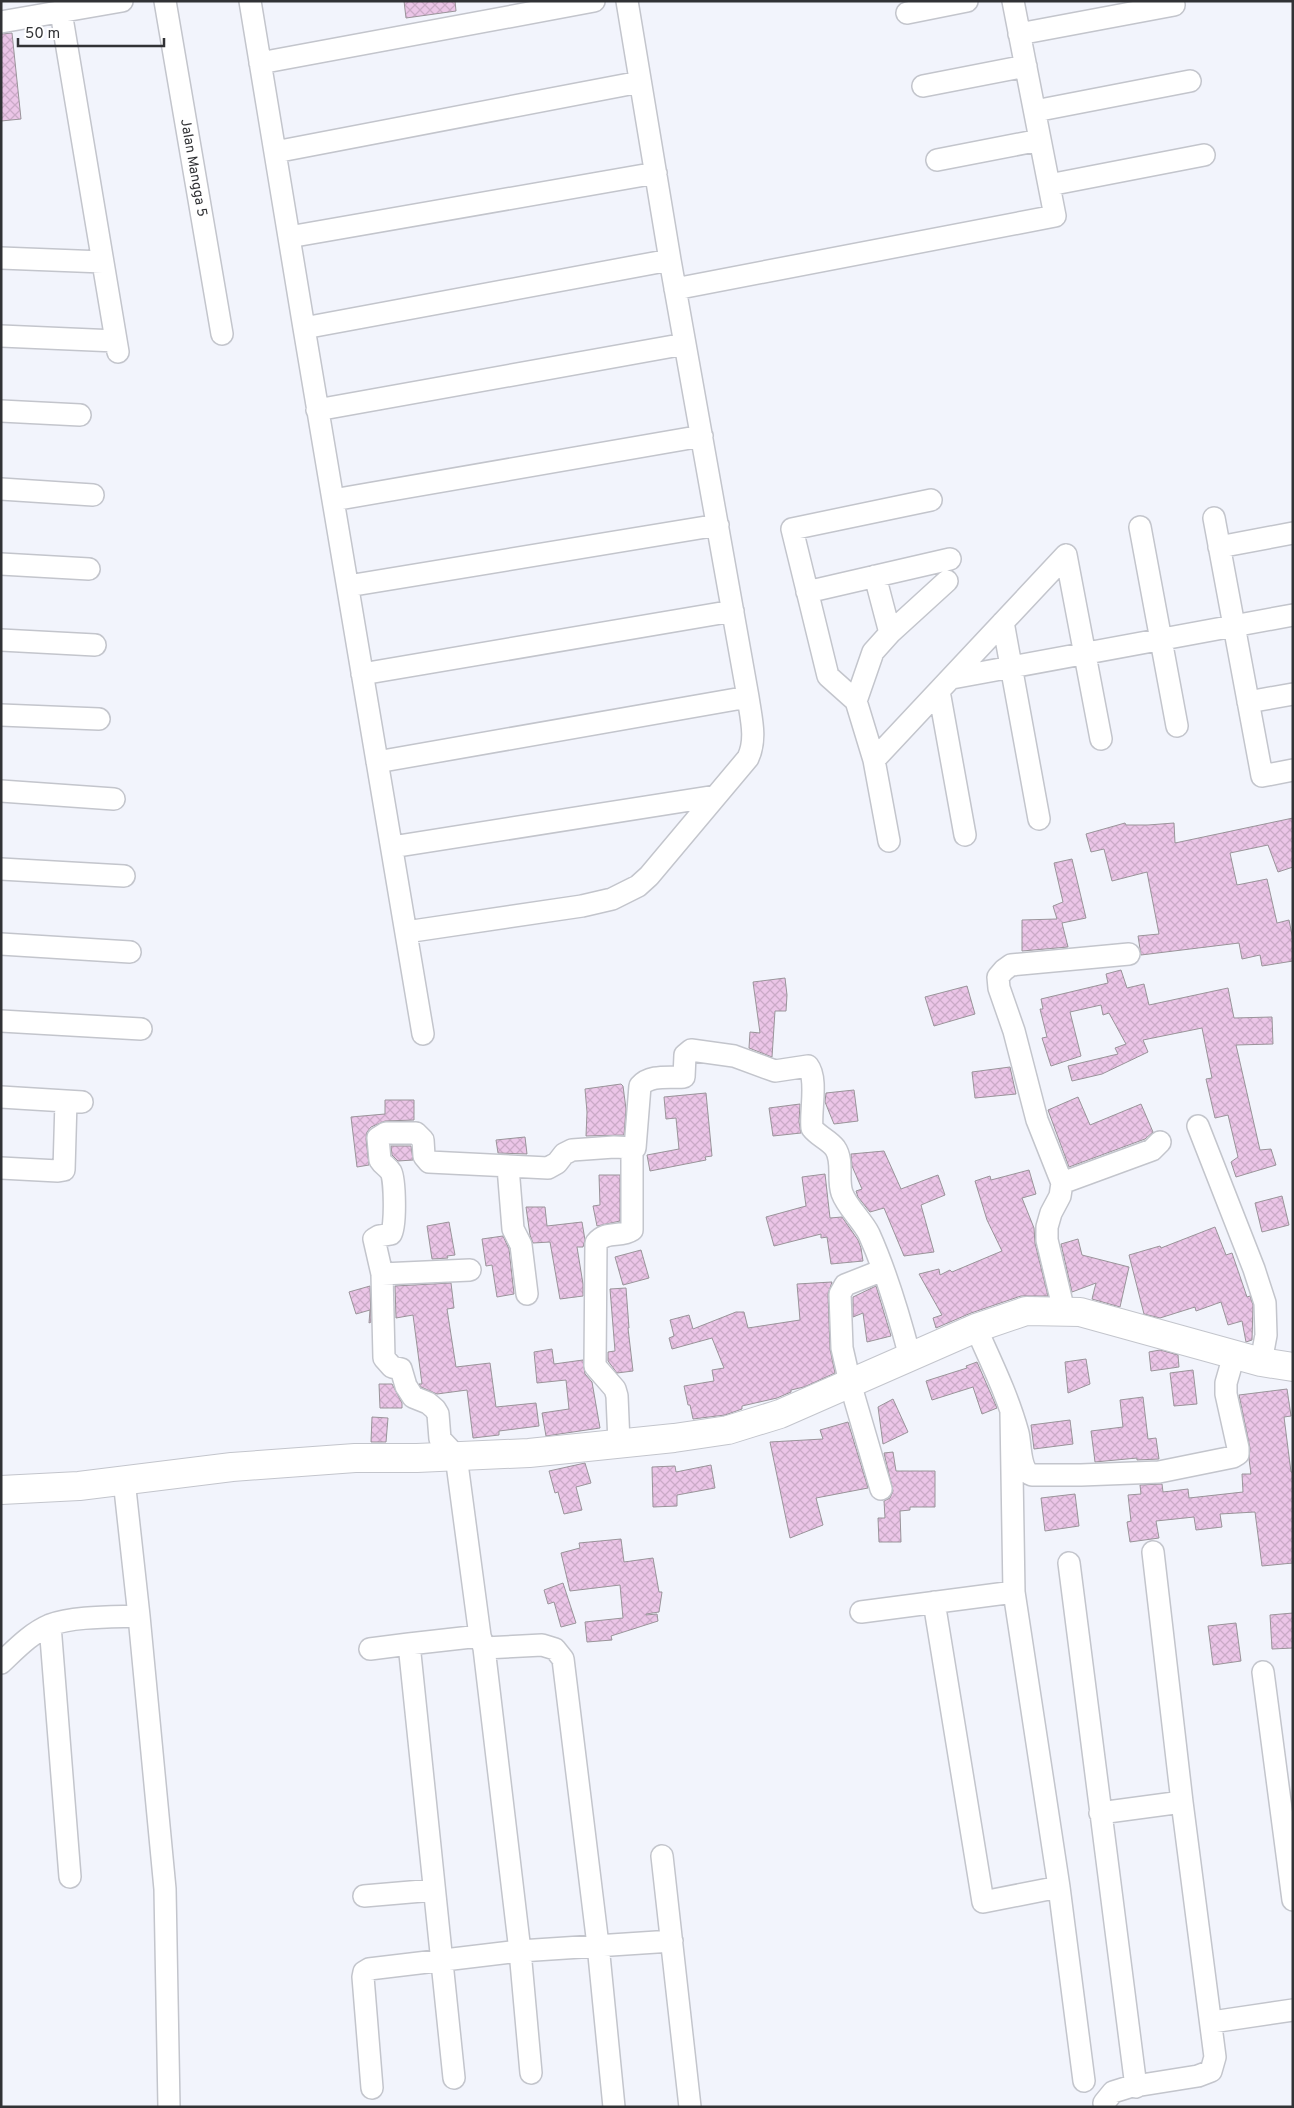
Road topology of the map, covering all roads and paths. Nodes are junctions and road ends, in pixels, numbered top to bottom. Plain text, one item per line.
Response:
1 (122, 1) edge
2 (164, 1) edge
3 (250, 1) edge
4 (594, 1) edge
5 (627, 1) edge
6 (967, 1) edge
7 (1013, 1) edge
8 (1174, 5) dead end
9 (61, 12) junction
10 (907, 13) dead end
11 (1, 22) edge
12 (1019, 34) junction
13 (260, 63) junction
14 (1026, 66) junction
15 (640, 82) junction
16 (1190, 82) dead end
17 (923, 86) dead end
18 (1035, 111) junction
19 (1040, 140) junction
20 (275, 152) junction
21 (1204, 155) dead end
22 (937, 160) dead end
23 (656, 173) junction
24 (1049, 185) junction
25 (289, 237) junction
26 (1, 258) edge
27 (670, 260) junction
28 (103, 262) junction
29 (675, 289) junction
30 (304, 328) junction
31 (222, 334) dead end
32 (1, 336) edge
33 (685, 344) junction
34 (318, 410) junction
35 (1, 411) edge
36 (80, 415) dead end
37 (702, 436) junction
38 (1, 489) edge
39 (93, 494) dead end
40 (333, 500) junction
41 (931, 500) dead end
42 (1214, 518) dead end
43 (718, 525) junction
44 (1140, 527) dead end
45 (1293, 533) edge
46 (1219, 546) junction
47 (950, 559) dead end
48 (1, 564) edge
49 (89, 569) dead end
50 (875, 576) junction
51 (947, 581) dead end
52 (348, 586) junction
53 (807, 592) junction
54 (733, 611) junction
55 (1293, 616) edge
56 (1003, 622) junction
57 (1234, 626) junction
58 (890, 633) junction
59 (1, 640) edge
60 (1161, 640) junction
61 (95, 644) dead end
62 (1085, 654) junction
63 (1011, 667) junction
64 (362, 674) junction
65 (945, 684) junction
66 (1293, 694) edge
67 (748, 698) junction
68 (856, 701) junction
69 (1248, 702) junction
70 (1, 715) edge
71 (99, 719) dead end
72 (1177, 726) dead end
73 (1101, 739) dead end
74 (874, 760) junction
75 (377, 762) junction
76 (1293, 770) edge
77 (1, 791) edge
78 (716, 796) junction
79 (114, 799) dead end
80 (1039, 819) dead end
81 (965, 835) dead end
82 (889, 841) dead end
83 (392, 848) junction
84 (1, 869) edge
85 (124, 876) dead end
86 (406, 932) junction
87 (1, 944) edge
88 (130, 952) dead end
89 (1129, 954) dead end
90 (1, 1021) edge
91 (141, 1029) dead end
92 (423, 1034) dead end
93 (1, 1097) edge
94 (1198, 1126) dead end
95 (1160, 1142) dead end
96 (632, 1149) junction
97 (508, 1167) junction
98 (1, 1168) edge
99 (1062, 1182) junction
100 (470, 1270) dead end
101 (883, 1270) junction
102 (382, 1274) junction
103 (527, 1294) dead end
104 (1064, 1311) junction
105 (976, 1328) junction
106 (1234, 1355) junction
107 (910, 1357) junction
108 (1261, 1362) junction
109 (1293, 1367) edge
110 (850, 1383) junction
111 (1011, 1413) junction
112 (620, 1443) junction
113 (456, 1456) junction
114 (124, 1480) junction
115 (881, 1489) dead end
116 (1, 1490) edge
117 (1153, 1552) dead end
118 (1069, 1563) dead end
119 (1014, 1592) junction
120 (934, 1602) junction
121 (861, 1612) dead end
122 (139, 1616) junction
123 (50, 1625) junction
124 (482, 1642) junction
125 (409, 1644) junction
126 (370, 1649) dead end
127 (1, 1663) edge
128 (1263, 1672) dead end
129 (1182, 1802) junction
130 (1100, 1813) junction
131 (662, 1856) dead end
132 (70, 1877) dead end
133 (1059, 1887) junction
134 (434, 1890) junction
135 (364, 1896) dead end
136 (1293, 1900) edge
137 (672, 1941) junction
138 (598, 1945) junction
139 (520, 1951) junction
140 (441, 1959) junction
141 (1293, 2010) edge
142 (1212, 2022) junction
143 (531, 2074) dead end
144 (454, 2078) dead end
145 (1084, 2081) dead end
146 (1136, 2087) junction
147 (372, 2088) dead end
148 (169, 2107) edge
149 (614, 2107) edge
150 (690, 2107) edge
151 (1105, 2107) edge

1 - 9 street
2 - 31 street, Jalan Mangga 5
3 - 13 street
4 - 13 street
5 - 15 street
6 - 10 street
7 - 12 street
8 - 12 street
9 - 11 street
9 - 28 street
12 - 14 street
13 - 20 street
14 - 17 street
14 - 18 street
15 - 20 street
15 - 23 street
16 - 18 street
18 - 19 street
19 - 22 street
19 - 24 street
20 - 25 street
21 - 24 street
23 - 25 street
23 - 27 street
24 - 29 street
25 - 30 street
26 - 28 street
27 - 29 street
27 - 30 street
28 - 32 street
29 - 33 street
30 - 34 street
33 - 34 street
33 - 37 street
34 - 40 street
35 - 36 street
37 - 40 street
37 - 43 street
38 - 39 street
40 - 52 street
41 - 53 street
42 - 46 street
43 - 52 street
43 - 54 street
44 - 60 street
45 - 46 street
46 - 57 street
47 - 50 street
48 - 49 street
50 - 53 street
50 - 58 street
51 - 58 street
52 - 64 street
53 - 68 street
54 - 64 street
54 - 67 street
55 - 57 street
56 - 62 street
56 - 63 street
56 - 65 street
57 - 60 street
57 - 69 street
58 - 68 street
59 - 61 street
60 - 62 street
60 - 72 street
62 - 63 street
62 - 73 street
63 - 65 street
63 - 80 street
64 - 75 street
65 - 74 street
65 - 81 street
66 - 69 street
67 - 75 street
67 - 78 street
68 - 74 street
69 - 76 street
70 - 71 street
74 - 82 street
75 - 83 street
77 - 79 street
78 - 83 street
78 - 86 street
83 - 86 street
84 - 85 street
86 - 92 street
87 - 88 street
89 - 99 street
90 - 91 street
93 - 98 street
94 - 108 street
95 - 99 street
96 - 97 street
96 - 101 street
96 - 112 street
97 - 102 street
97 - 103 street
99 - 104 street
100 - 102 street
101 - 107 street
101 - 110 street
102 - 113 street
104 - 105 street
104 - 106 street
105 - 107 street
105 - 111 street
106 - 108 street
106 - 111 street
107 - 110 street
108 - 109 street
110 - 112 street
110 - 115 street
111 - 119 street
112 - 113 street
113 - 114 street
113 - 124 street
114 - 116 street
114 - 122 street
117 - 129 street
118 - 130 street
119 - 120 street
119 - 133 street
120 - 121 street
120 - 133 street
122 - 123 street
122 - 148 street
123 - 127 street
123 - 132 street
124 - 125 street
124 - 138 street
124 - 139 street
125 - 126 street
125 - 134 street
128 - 136 street
129 - 130 street
129 - 142 street
130 - 146 street
131 - 137 street
133 - 145 street
134 - 135 street
134 - 140 street
137 - 138 street
137 - 150 street
138 - 139 street
138 - 149 street
139 - 140 street
139 - 143 street
140 - 144 street
140 - 147 street
141 - 142 street
142 - 146 street
146 - 151 street

